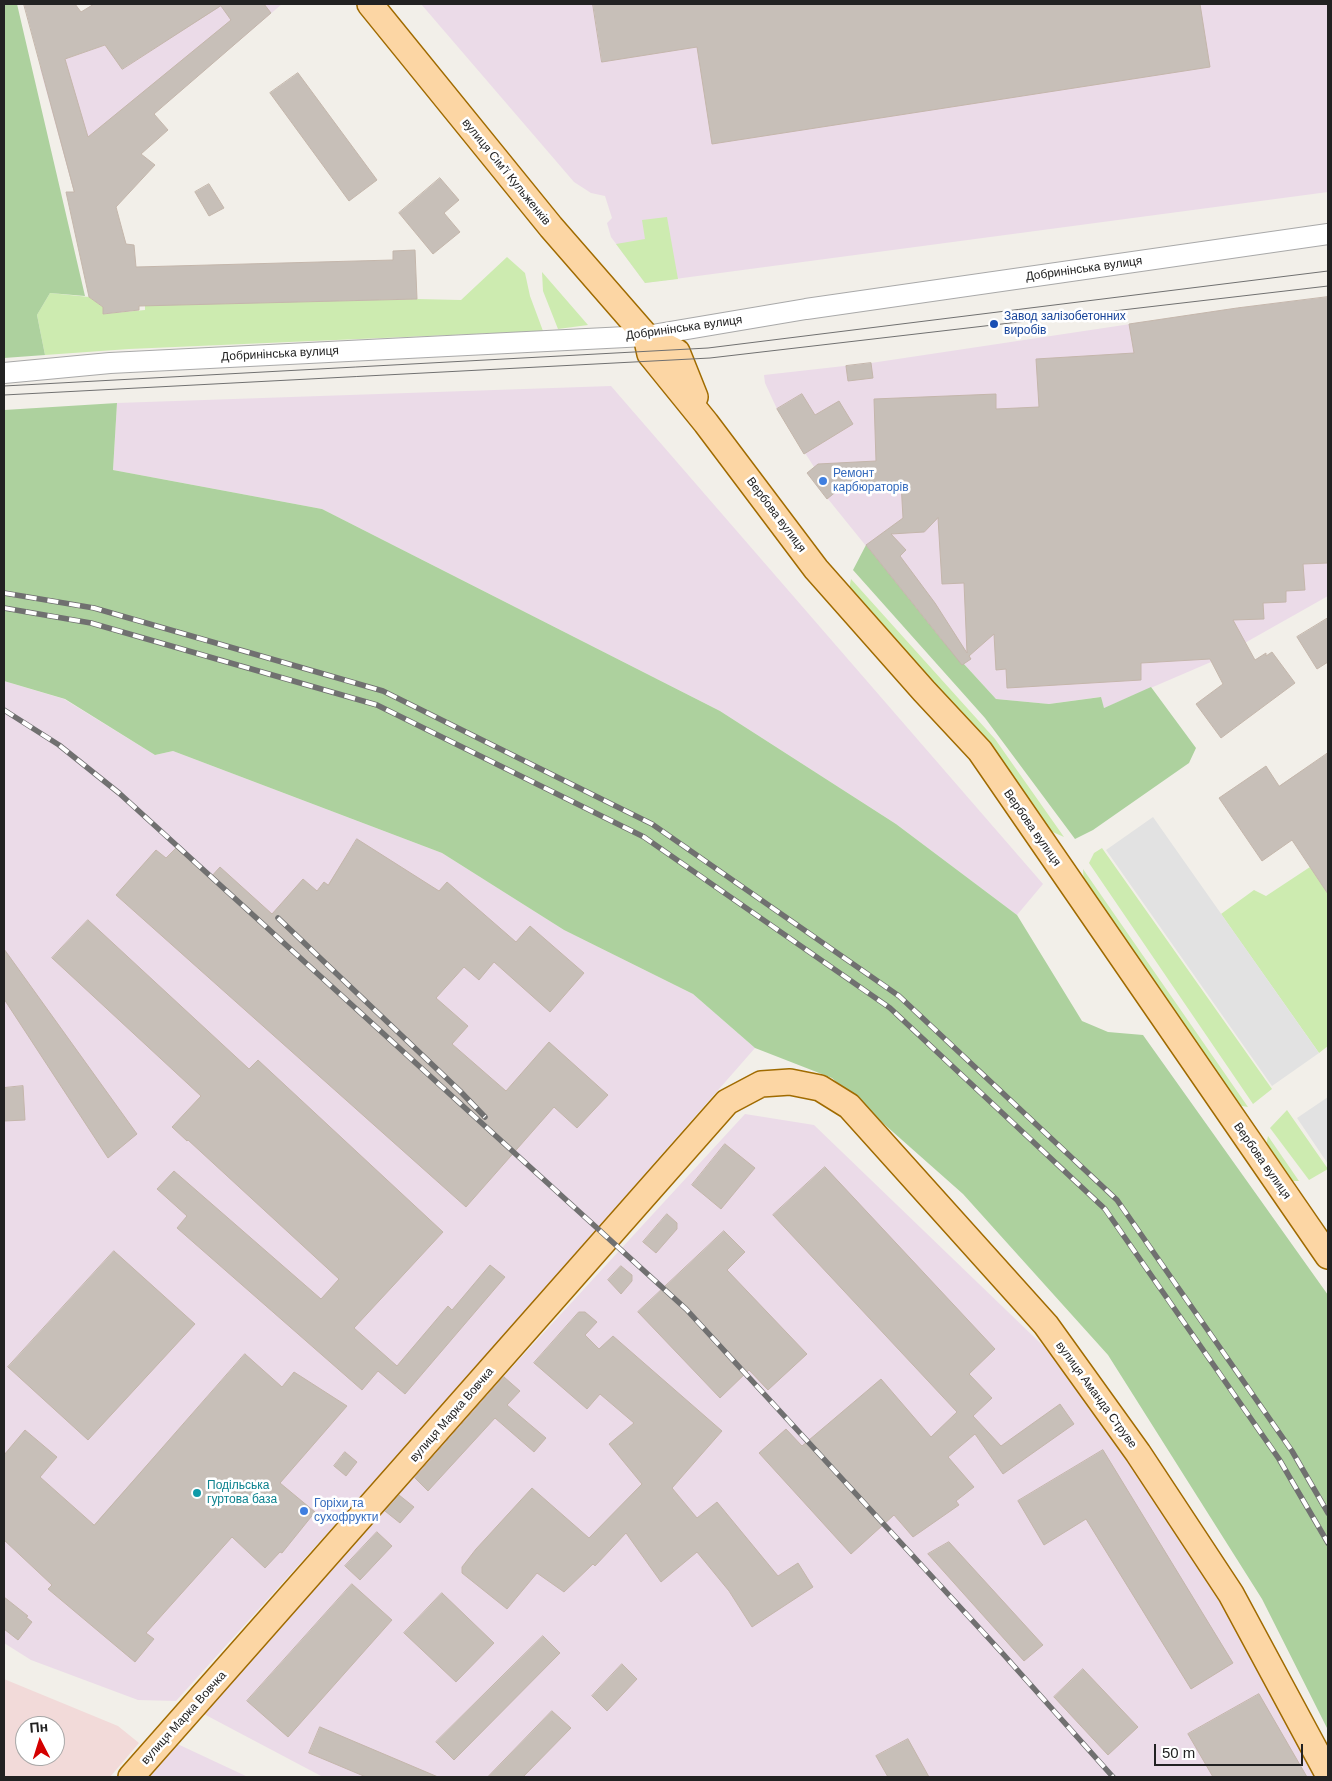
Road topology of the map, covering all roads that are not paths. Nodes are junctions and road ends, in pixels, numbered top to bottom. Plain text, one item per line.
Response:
1 (370, 4) edge
2 (1328, 234) edge
3 (646, 336) junction
4 (4, 373) edge
5 (790, 1082) joint
6 (1328, 1256) edge
7 (1328, 1774) edge
8 (131, 1777) edge

1 - 3 main road, вулиця Сімʼї Кульженків
2 - 3 street, Добринінська вулиця
3 - 4 street, Добринінська вулиця
3 - 6 main road, Вербова вулиця
5 - 7 main road, вулиця Аманда Струве
5 - 8 main road, вулиця Марка Вовчка

